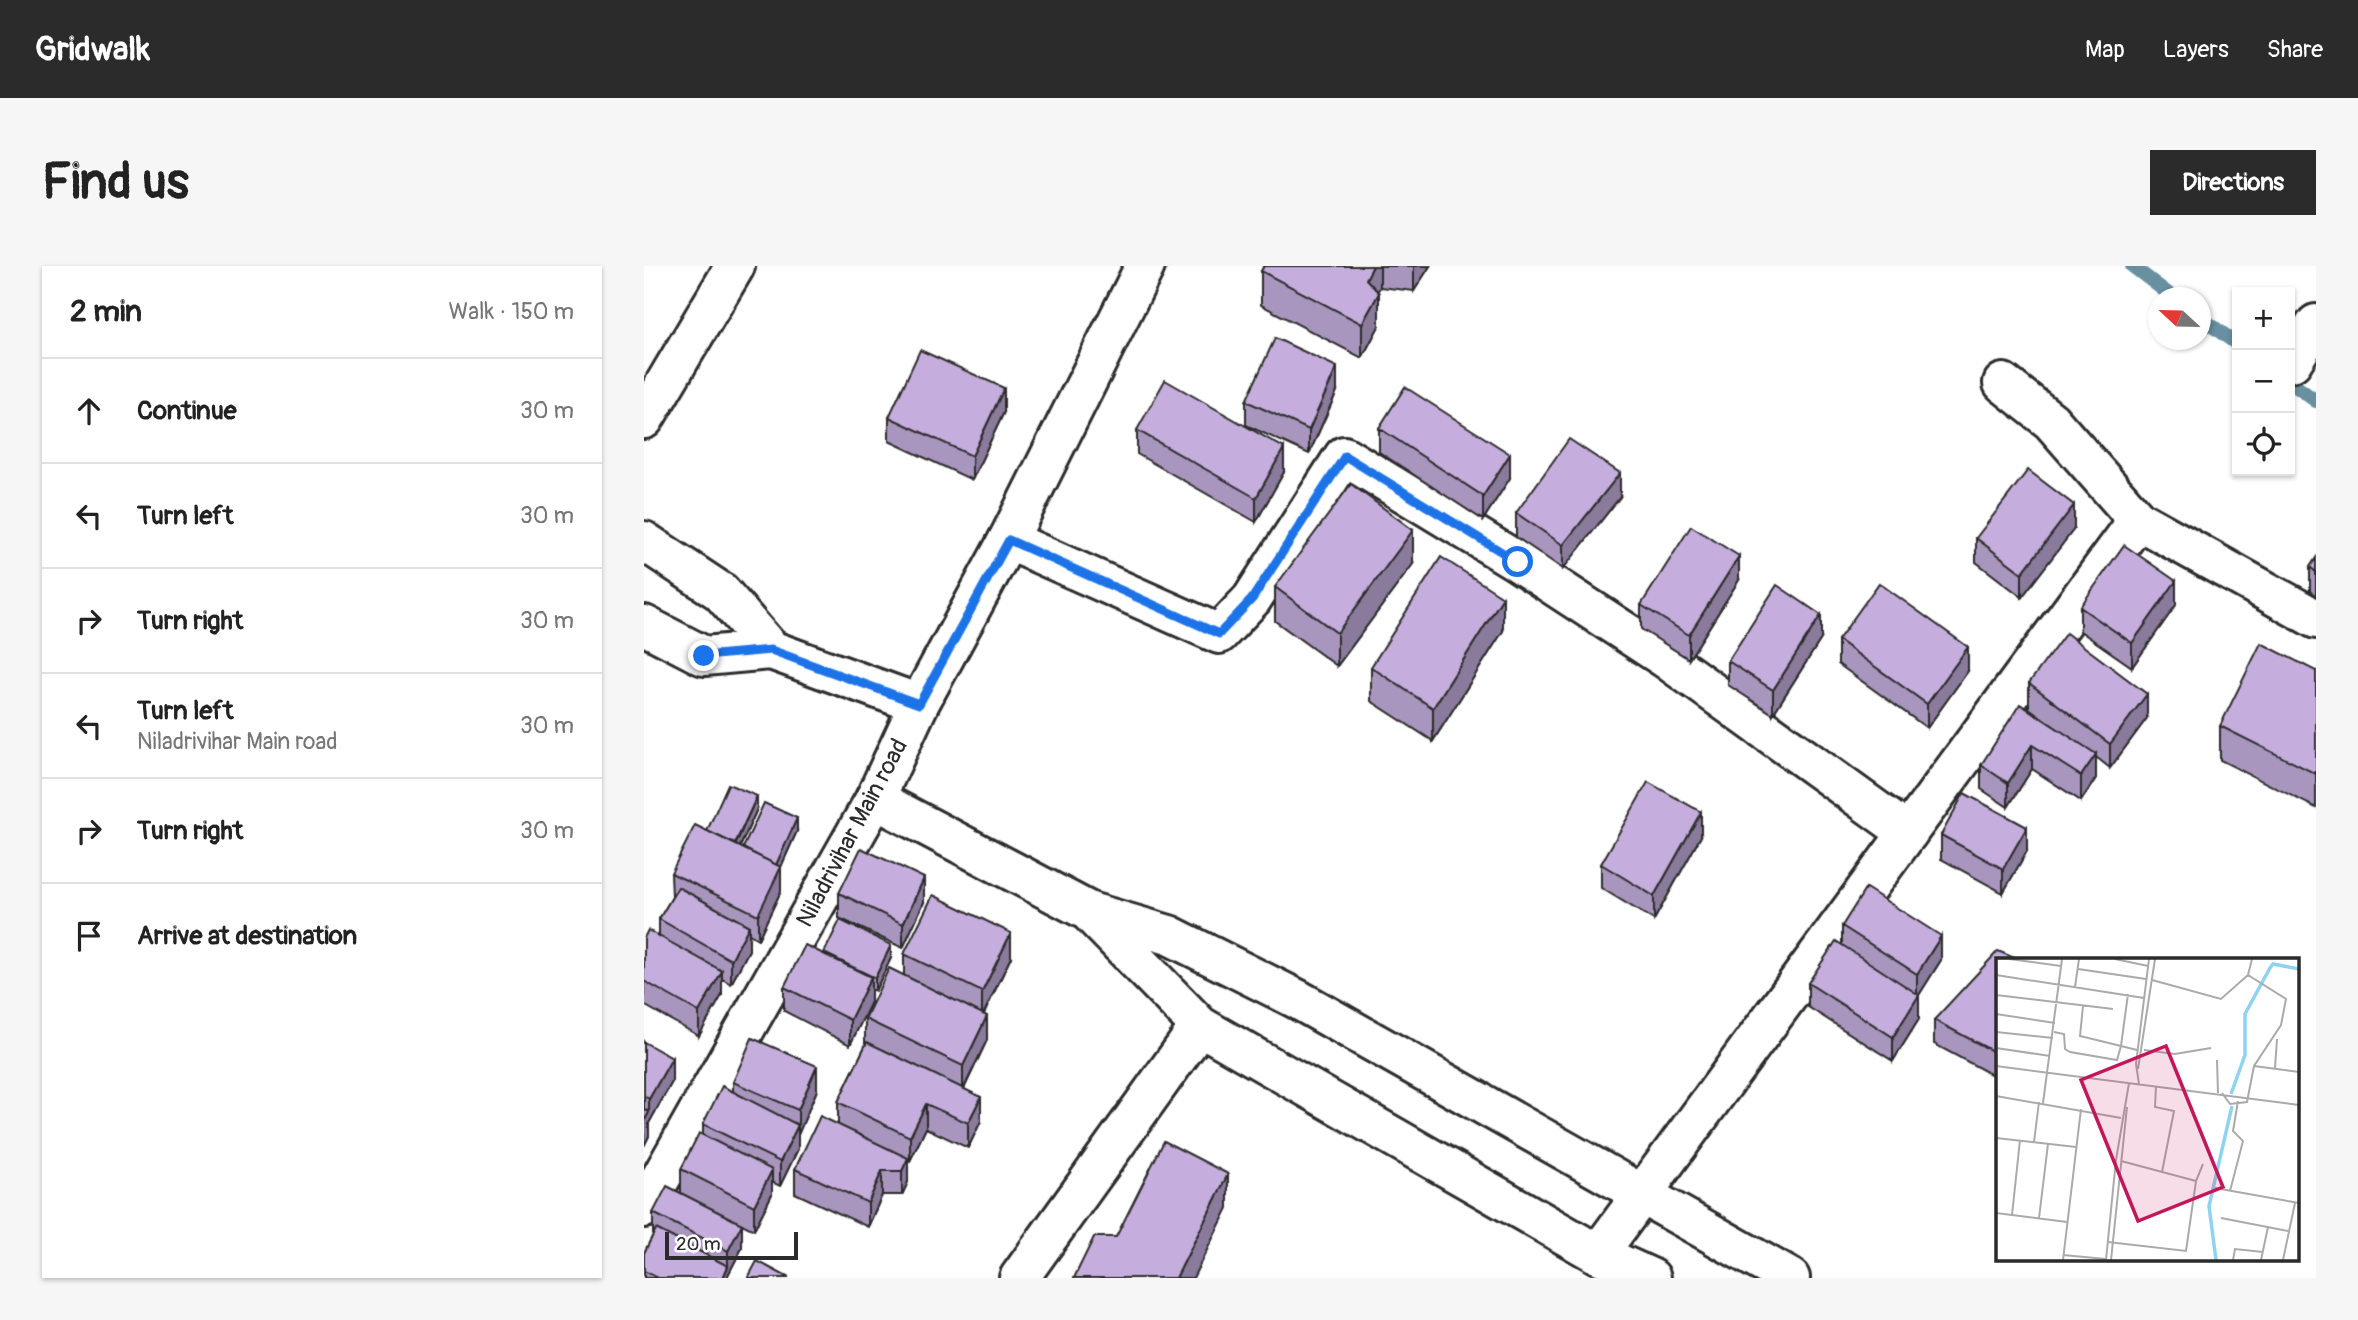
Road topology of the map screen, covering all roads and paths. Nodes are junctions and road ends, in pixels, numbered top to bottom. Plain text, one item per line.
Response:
1 (735, 266) edge
2 (1145, 266) edge
3 (2316, 324) edge
4 (2295, 357) edge
5 (2003, 383) dead end
6 (644, 419) edge
7 (2138, 520) junction
8 (1009, 540) junction
9 (644, 541) edge
10 (2316, 619) edge
11 (644, 625) edge
12 (771, 650) junction
13 (919, 704) junction
14 (875, 799) junction
15 (1908, 833) junction
16 (1088, 911) junction
17 (1200, 1026) junction
18 (1642, 1194) junction
19 (644, 1208) edge
20 (1598, 1254) junction
21 (1019, 1278) edge
22 (1651, 1278) edge
23 (1790, 1278) edge

1 - 6 street
2 - 8 street, Niladrivihar Main road
3 - 4 street
5 - 7 street
7 - 10 street
7 - 15 street
8 - 13 street, Niladrivihar Main road
8 - 15 street
9 - 12 street
11 - 12 street
12 - 13 street
13 - 14 street, Niladrivihar Main road
14 - 16 street
14 - 19 street, Niladrivihar Main road
15 - 18 street
16 - 17 street
16 - 18 street
17 - 20 street
17 - 21 street
18 - 20 street
18 - 23 street
20 - 22 street

